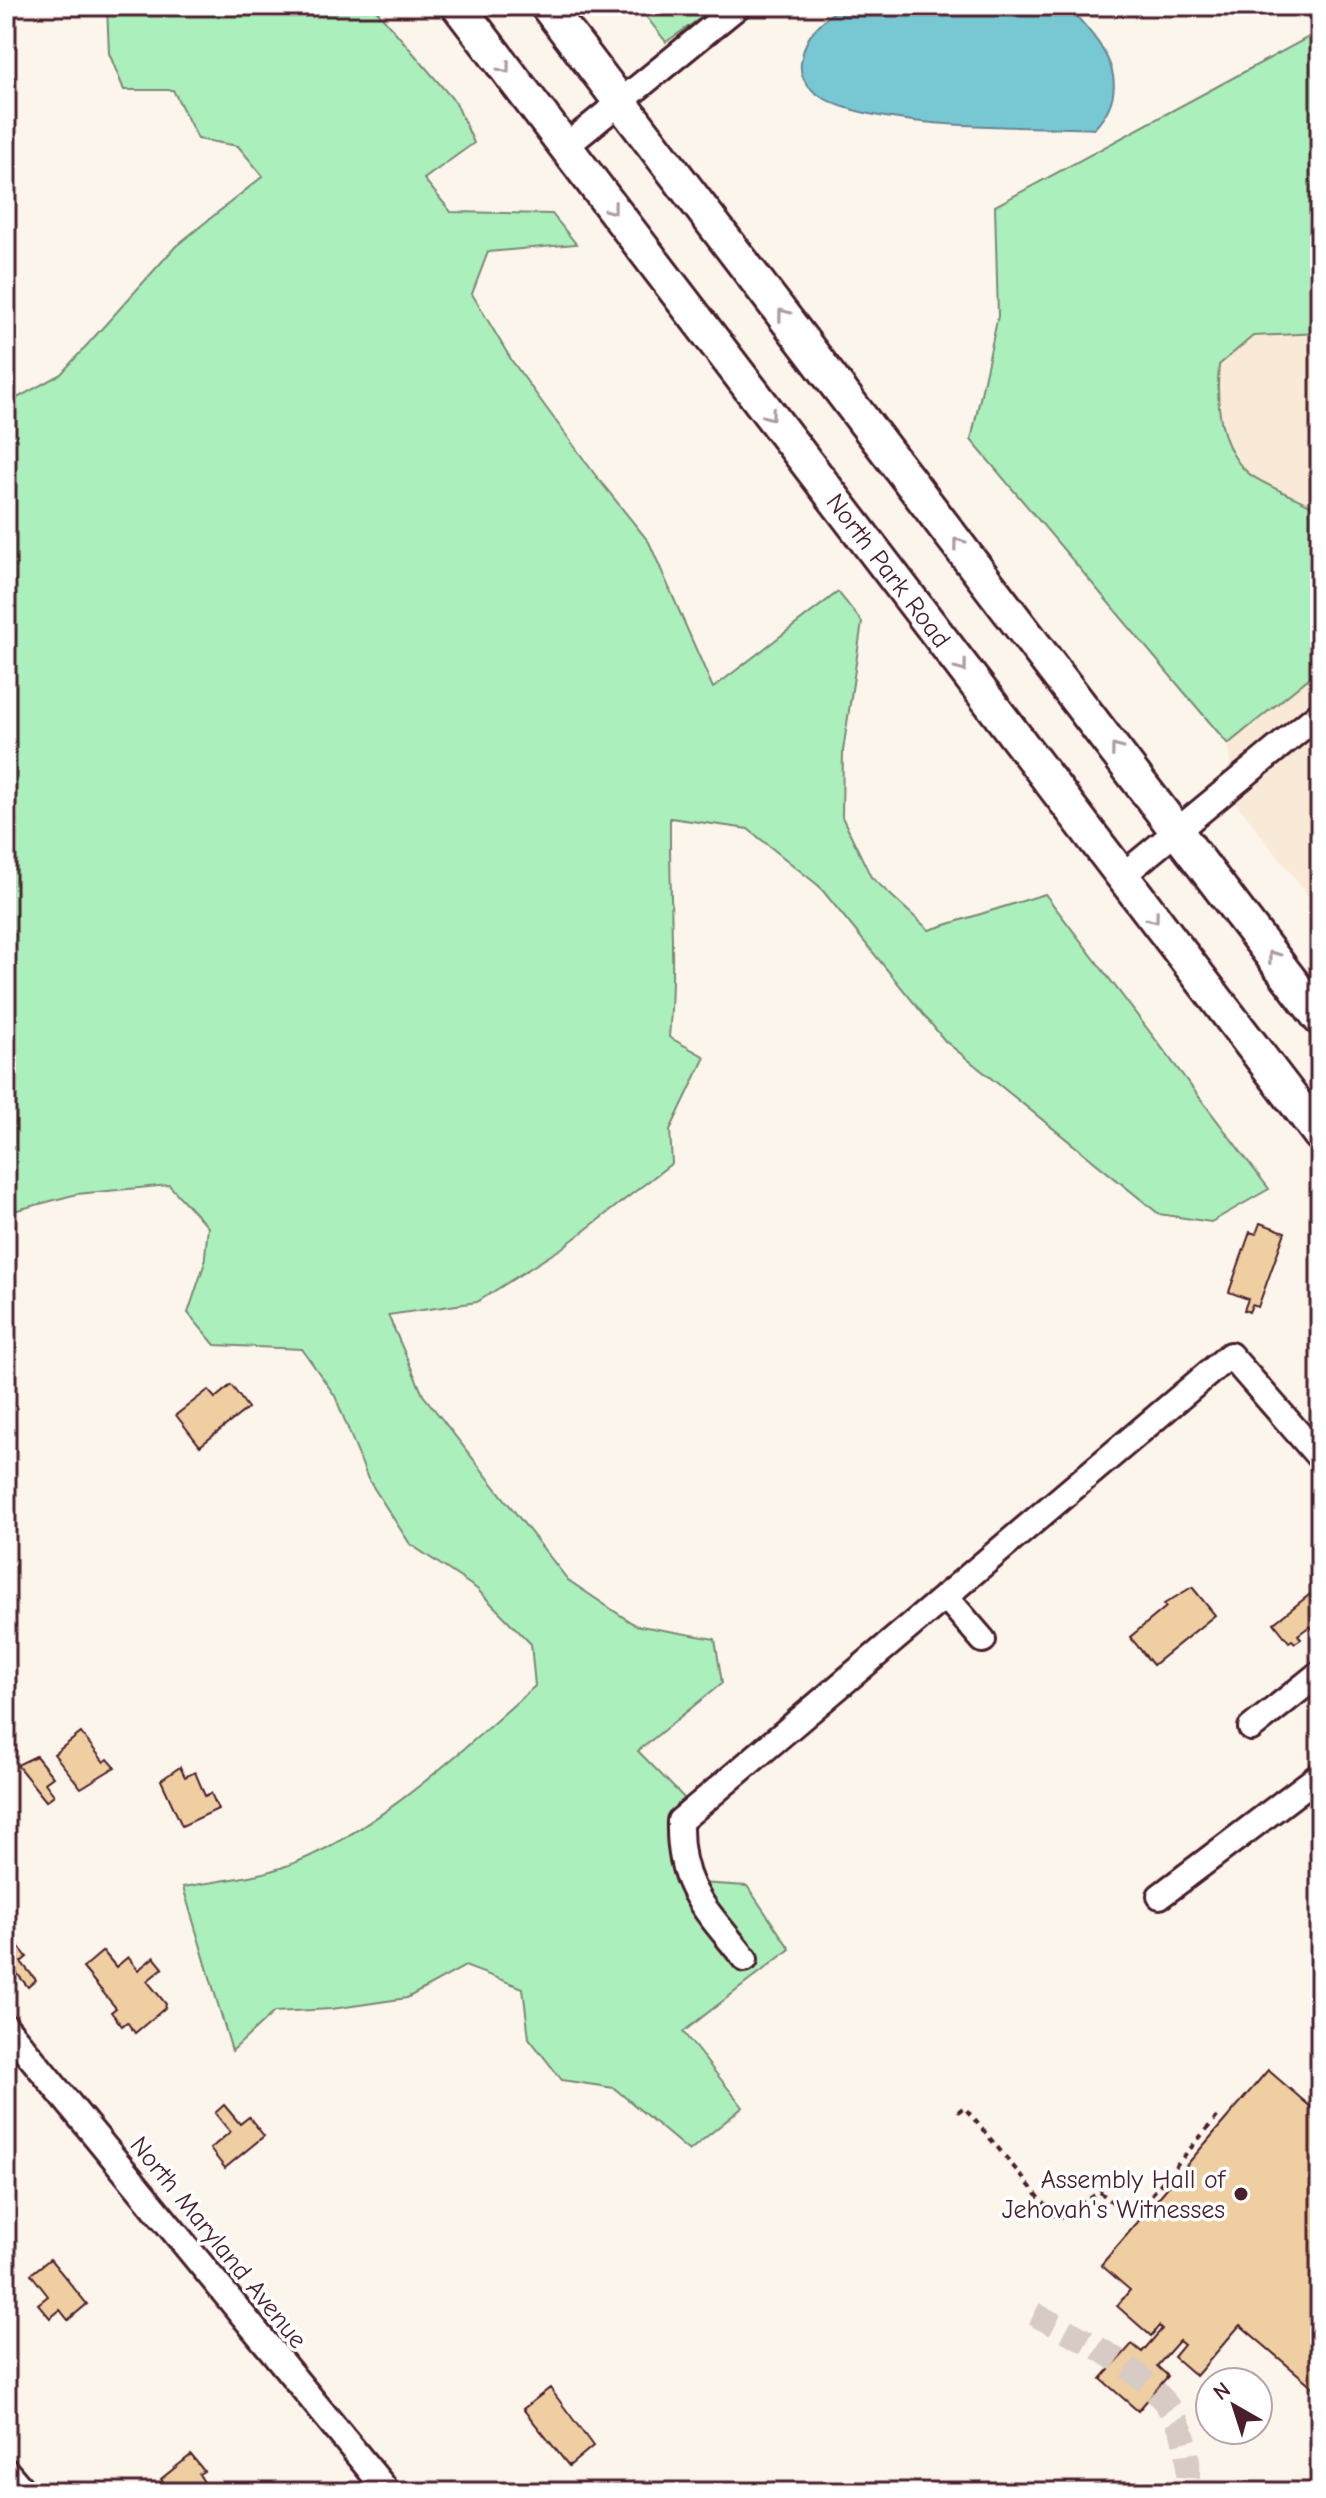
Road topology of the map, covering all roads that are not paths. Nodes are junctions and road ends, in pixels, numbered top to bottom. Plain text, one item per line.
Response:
1 (458, 6) edge
2 (547, 6) edge
3 (738, 6) edge
4 (620, 101) junction
5 (565, 147) junction
6 (1320, 713) edge
7 (1177, 828) junction
8 (1122, 876) junction
9 (1320, 1019) edge
10 (1320, 1135) edge
11 (1320, 1458) edge
12 (945, 1596) junction
13 (983, 1640) dead end
14 (1320, 1673) edge
15 (1251, 1728) dead end
16 (1320, 1775) edge
17 (1160, 1896) dead end
18 (745, 1959) dead end
19 (6, 2027) edge
20 (6, 2471) edge
21 (24, 2492) edge
22 (388, 2492) edge

1 -> 5 main road, North Park Road
2 - 4 main road
3 - 4 street
4 - 5 street
7 -> 4 main road
5 -> 8 main road, North Park Road
6 - 7 street
7 - 8 street
9 -> 7 main road
8 -> 10 main road, North Park Road
11 - 12 street
12 - 13 street
12 - 18 street
14 - 15 street
16 - 17 street
19 - 22 street, North Maryland Avenue
20 - 21 street

